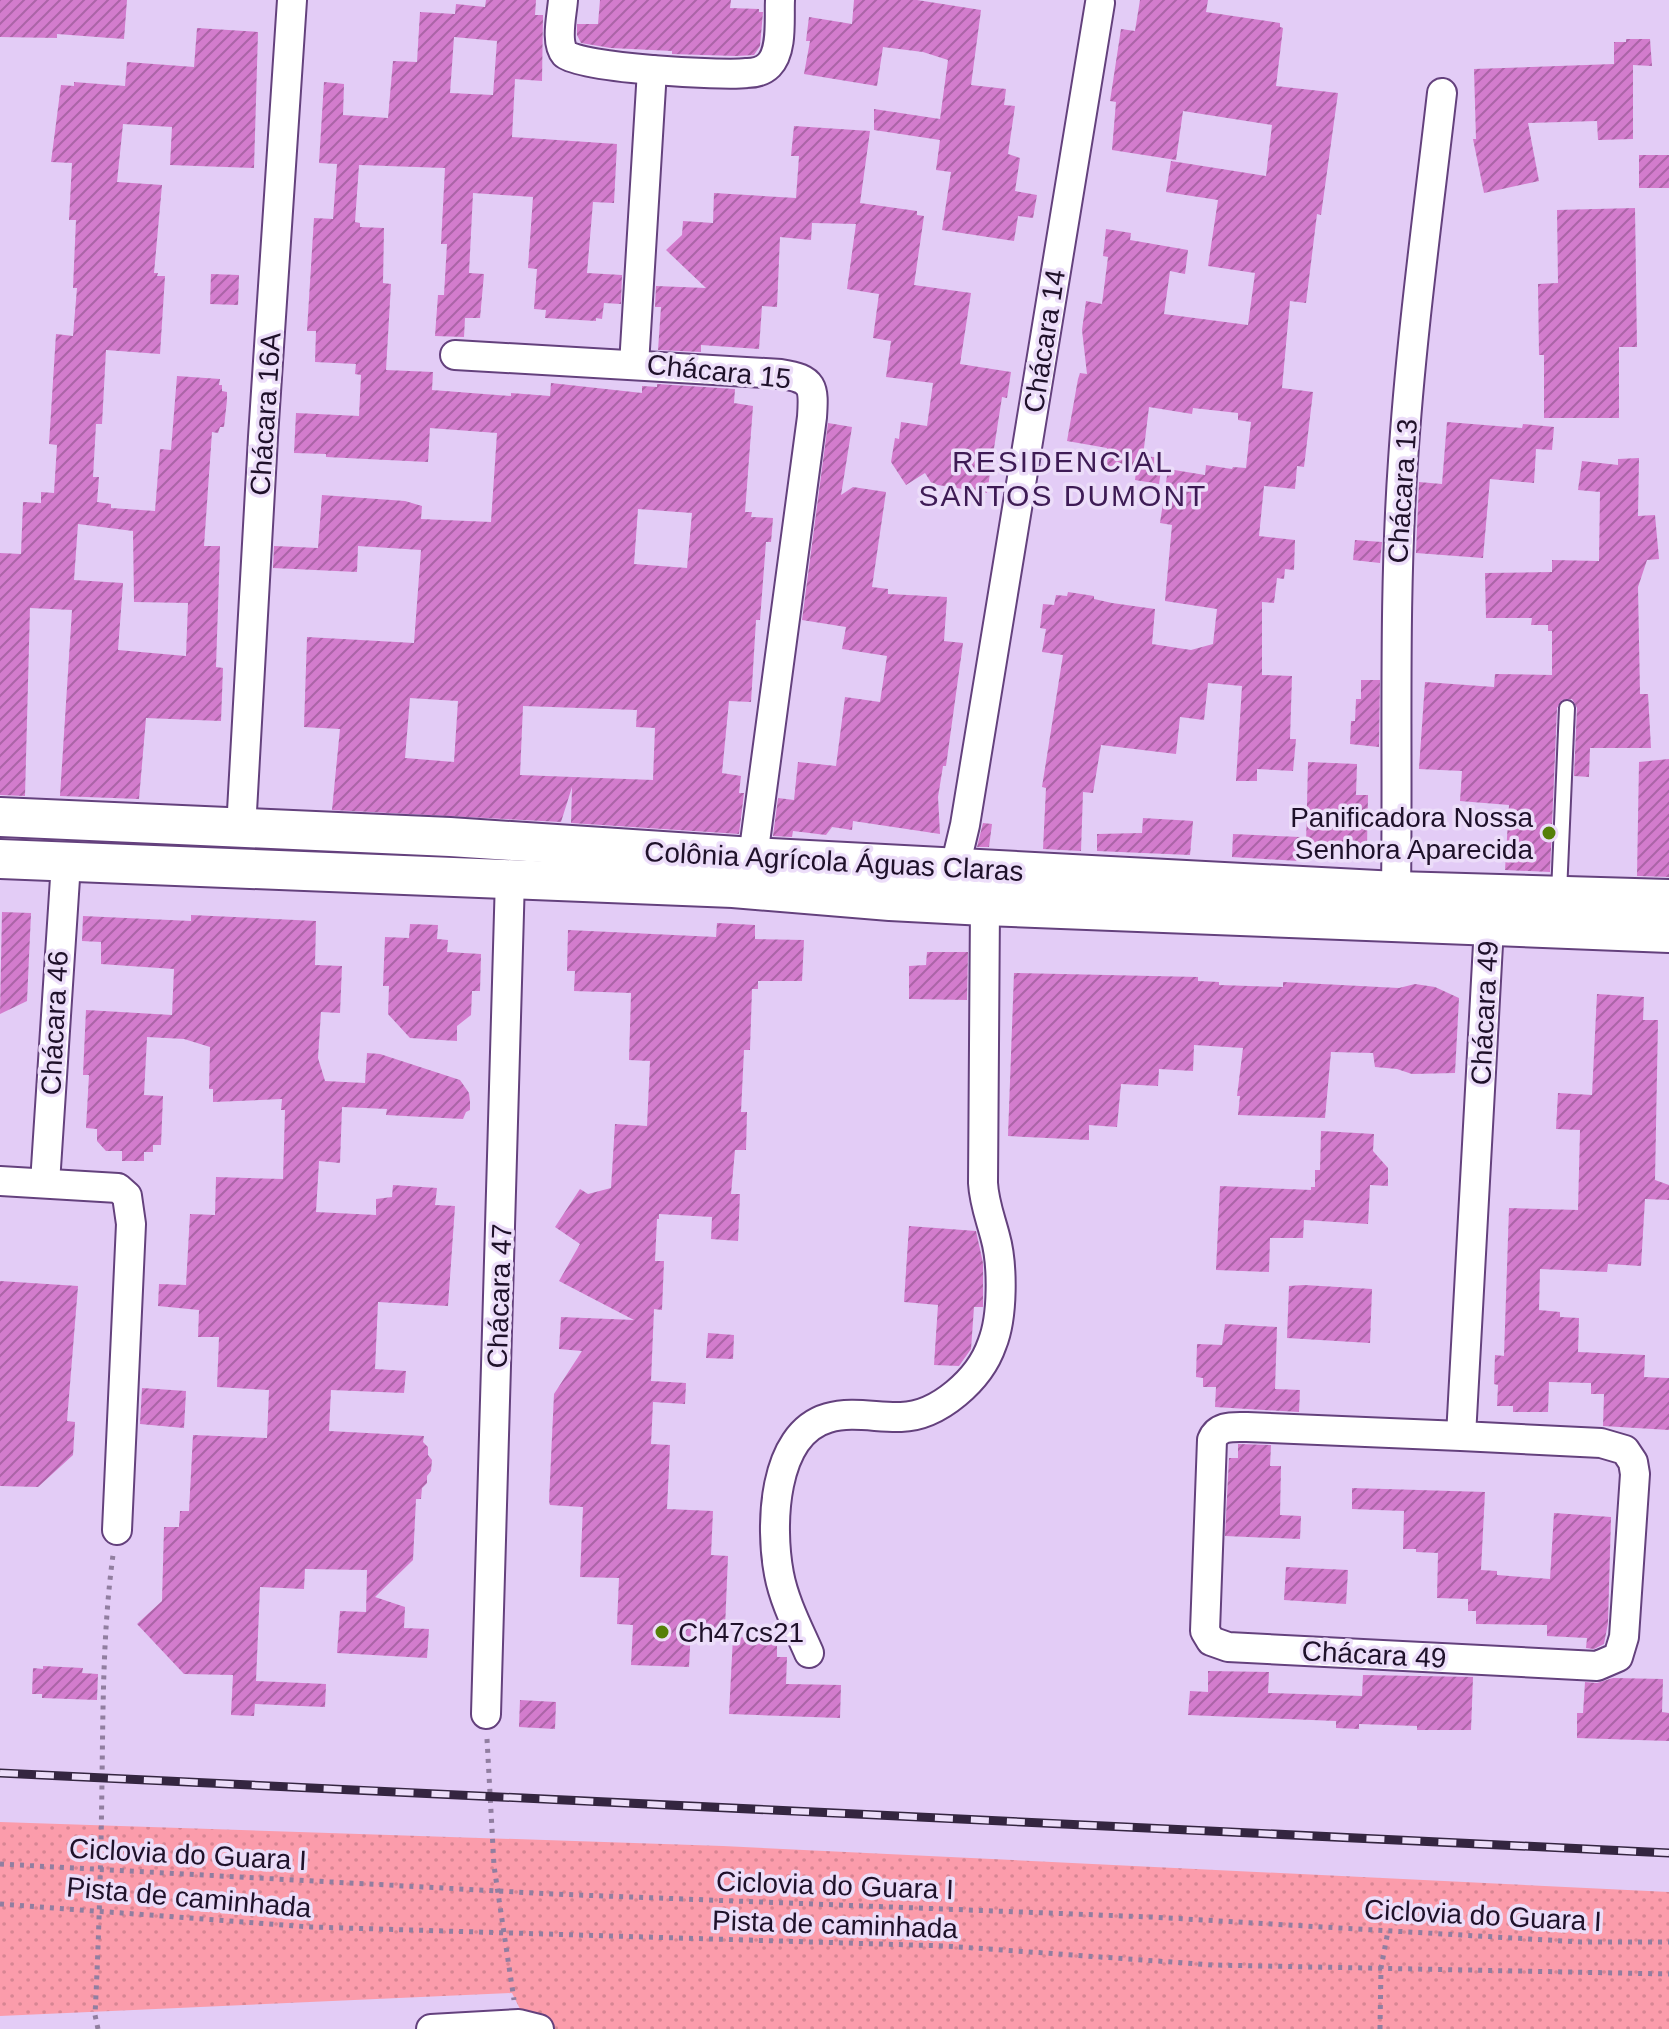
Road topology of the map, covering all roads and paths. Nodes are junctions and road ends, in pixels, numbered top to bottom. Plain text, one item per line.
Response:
1 (292, 0) edge
2 (563, 0) edge
3 (780, 0) edge
4 (1100, 3) dead end
5 (652, 70) junction
6 (1442, 93) dead end
7 (455, 355) dead end
8 (634, 365) junction
9 (1567, 708) dead end
10 (0, 817) edge
11 (241, 829) junction
12 (753, 857) junction
13 (0, 859) edge
14 (66, 863) junction
15 (890, 864) junction
16 (955, 867) junction
17 (510, 878) junction
18 (1396, 891) junction
19 (1559, 897) junction
20 (1669, 899) edge
21 (890, 901) junction
22 (944, 904) junction
23 (985, 906) junction
24 (1489, 926) junction
25 (1669, 933) edge
26 (0, 1181) edge
27 (45, 1183) junction
28 (1461, 1436) junction
29 (117, 1530) joint
30 (809, 1653) dead end
31 (486, 1714) joint
32 (0, 1864) edge
33 (101, 1870) junction
34 (498, 1891) junction
35 (0, 1904) edge
36 (101, 1910) junction
37 (1388, 1931) junction
38 (504, 1933) junction
39 (1669, 1942) edge
40 (1381, 1968) junction
41 (1669, 1974) edge
42 (529, 2026) edge
43 (98, 2029) edge
44 (431, 2029) edge
45 (1380, 2029) edge

1 - 11 street, Chácara 16A
2 - 5 street
3 - 5 street
4 - 16 street, Chácara 14
5 - 8 street, Chácara 15
6 - 18 street, Chácara 13
7 - 8 street
8 - 12 street, Chácara 15
9 - 19 lane
10 - 11 main road, Colônia Agrícola Águas Claras
11 - 12 main road, Colônia Agrícola Águas Claras
12 - 15 main road, Colônia Agrícola Águas Claras
13 - 14 main road, Colônia Agrícola Águas Claras
14 - 17 main road, Colônia Agrícola Águas Claras
14 - 27 street, Chácara 46
15 - 16 main road, Colônia Agrícola Águas Claras
15 - 21 main road
16 - 18 main road, Colônia Agrícola Águas Claras
16 - 22 main road
17 - 21 main road, Colônia Agrícola Águas Claras
17 - 31 street, Chácara 47
18 - 19 main road, Colônia Agrícola Águas Claras
19 - 20 main road, Colônia Agrícola Águas Claras
21 - 22 main road, Colônia Agrícola Águas Claras
22 - 23 main road, Colônia Agrícola Águas Claras
23 - 24 main road, Colônia Agrícola Águas Claras
23 - 30 street
24 - 25 main road, Colônia Agrícola Águas Claras
24 - 28 street, Chácara 49
26 - 27 street
27 - 29 street
28 - 28 street, Chácara 49
29 - 33 path
31 - 34 path
32 - 33 path, Ciclovia do Guara I
33 - 34 path, Ciclovia do Guara I
33 - 36 path
34 - 37 path, Ciclovia do Guara I
34 - 38 path
35 - 36 path, Pista de caminhada
36 - 38 path, Pista de caminhada
36 - 43 path
37 - 39 path, Ciclovia do Guara I
37 - 40 path
38 - 40 path, Pista de caminhada
38 - 42 path
40 - 41 path, Pista de caminhada
40 - 45 path
42 - 44 street

